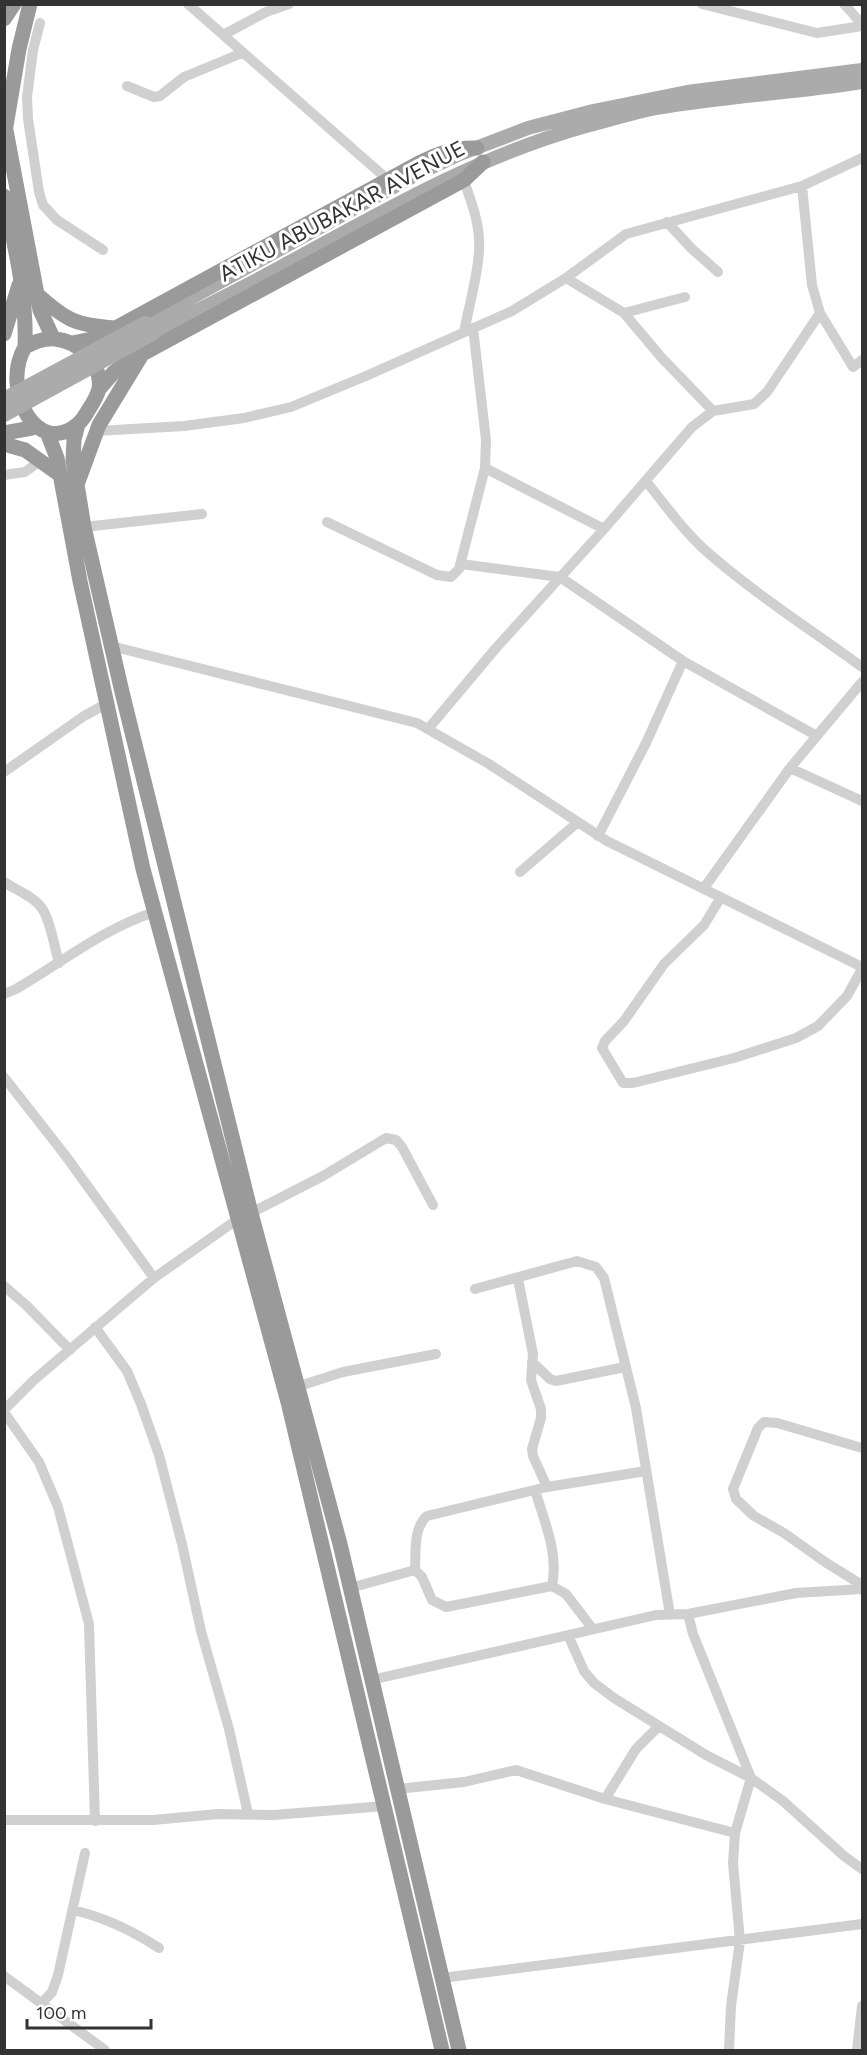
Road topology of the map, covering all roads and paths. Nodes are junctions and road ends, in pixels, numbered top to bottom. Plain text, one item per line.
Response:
1 (15, 4) edge
2 (30, 4) edge
3 (188, 4) edge
4 (290, 4) edge
5 (702, 4) edge
6 (844, 4) edge
7 (4, 19) edge
8 (40, 23) dead end
9 (862, 25) edge
10 (223, 35) junction
11 (242, 53) junction
12 (862, 70) edge
13 (862, 82) edge
14 (127, 86) dead end
15 (5, 123) edge
16 (480, 155) junction
17 (862, 158) edge
18 (387, 179) junction
19 (464, 180) junction
20 (802, 186) junction
21 (4, 196) edge
22 (43, 205) junction
23 (22, 207) junction
24 (667, 222) junction
25 (7, 226) edge
26 (103, 250) dead end
27 (718, 272) dead end
28 (566, 278) junction
29 (21, 279) junction
30 (38, 295) junction
31 (685, 297) dead end
32 (624, 313) junction
33 (820, 313) junction
34 (115, 328) junction
35 (149, 328) junction
36 (469, 330) junction
37 (4, 334) edge
38 (54, 338) junction
39 (72, 343) junction
40 (25, 347) junction
41 (142, 354) junction
42 (862, 360) edge
43 (6, 375) edge
44 (99, 389) junction
45 (4, 399) edge
46 (713, 411) junction
47 (4, 415) edge
48 (78, 424) junction
49 (39, 430) junction
50 (97, 431) junction
51 (4, 433) edge
52 (4, 444) edge
53 (40, 461) junction
54 (485, 468) junction
55 (60, 475) junction
56 (4, 476) edge
57 (646, 481) junction
58 (77, 485) junction
59 (202, 514) dead end
60 (327, 522) dead end
61 (84, 527) junction
62 (604, 529) junction
63 (461, 564) junction
64 (560, 578) junction
65 (111, 646) junction
66 (682, 661) junction
67 (862, 667) edge
68 (862, 682) edge
69 (106, 704) junction
70 (428, 729) junction
71 (817, 736) junction
72 (790, 768) junction
73 (4, 772) edge
74 (862, 801) edge
75 (578, 822) junction
76 (598, 836) junction
77 (520, 873) dead end
78 (4, 882) edge
79 (704, 888) junction
80 (721, 897) junction
81 (155, 912) junction
82 (59, 963) junction
83 (862, 968) edge
84 (4, 994) edge
85 (4, 1077) edge
86 (433, 1204) dead end
87 (245, 1216) junction
88 (154, 1278) junction
89 (518, 1279) junction
90 (4, 1286) edge
91 (475, 1289) dead end
92 (95, 1327) junction
93 (70, 1350) junction
94 (435, 1354) dead end
95 (532, 1362) junction
96 (625, 1367) junction
97 (291, 1389) junction
98 (4, 1411) edge
99 (862, 1448) edge
100 (646, 1471) junction
101 (547, 1487) junction
102 (535, 1490) junction
103 (415, 1570) junction
104 (552, 1586) junction
105 (862, 1587) edge
106 (350, 1588) junction
107 (670, 1614) junction
108 (688, 1614) junction
109 (592, 1628) junction
110 (568, 1635) junction
111 (371, 1680) junction
112 (659, 1726) junction
113 (751, 1778) junction
114 (397, 1789) junction
115 (605, 1799) junction
116 (385, 1806) junction
117 (248, 1814) junction
118 (4, 1820) edge
119 (95, 1821) junction
120 (735, 1833) junction
121 (84, 1853) dead end
122 (862, 1869) edge
123 (73, 1910) junction
124 (862, 1924) edge
125 (740, 1941) junction
126 (159, 1948) dead end
127 (4, 1976) edge
128 (442, 1978) junction
129 (41, 2004) junction
130 (862, 2006) edge
131 (105, 2050) edge
132 (442, 2050) edge
133 (459, 2050) edge
134 (729, 2050) edge
135 (857, 2050) edge

1 - 7 highway
2 - 15 highway
3 - 10 street
4 - 10 street
5 - 9 street
6 - 9 street
8 - 22 street
10 - 11 street
11 - 14 street
11 - 18 street
12 - 16 main road, ATIKU ABUBAKAR AVENUE
13 - 16 main road, ATIKU ABUBAKAR AVENUE
15 - 23 highway
16 - 18 highway
16 - 19 highway
16 - 35 main road, ATIKU ABUBAKAR AVENUE
17 - 20 street
18 - 34 highway
19 - 36 street
19 - 41 highway
20 - 24 street
20 - 33 street
21 - 25 highway
22 - 23 street
22 - 26 street
23 - 30 highway
24 - 27 street
24 - 28 street
25 - 29 highway
28 - 32 street
28 - 36 street
29 - 37 highway
29 - 40 highway
30 - 34 highway
30 - 38 highway
31 - 32 street
32 - 46 street
33 - 42 street
33 - 46 street
34 - 39 highway
35 - 45 main road, ATIKU ABUBAKAR AVENUE, bridge
35 - 47 main road, ATIKU ABUBAKAR AVENUE, bridge
36 - 50 street
36 - 54 street
38 - 39 highway
38 - 40 highway
39 - 44 highway
40 - 43 highway
41 - 44 highway
41 - 50 highway
43 - 49 highway
44 - 48 highway
46 - 57 street
48 - 49 highway
48 - 58 highway
49 - 51 highway
49 - 55 highway
50 - 58 highway
52 - 53 highway
53 - 55 highway
53 - 56 street
54 - 62 street
54 - 63 street
55 - 69 highway
57 - 62 street
57 - 67 street
58 - 61 highway
59 - 61 street
60 - 63 street
61 - 65 highway
62 - 64 street
63 - 64 street
64 - 66 street
64 - 70 street
65 - 70 street
65 - 87 highway
66 - 71 street
66 - 76 street
68 - 71 street
69 - 73 street
69 - 81 highway
70 - 75 street
71 - 72 street
72 - 74 street
72 - 79 street
75 - 76 street
75 - 77 street
76 - 79 street
78 - 82 street
79 - 80 street
80 - 83 street
80 - 83 street
81 - 82 street
81 - 87 highway
82 - 84 street
85 - 88 street
86 - 87 street
87 - 88 street
87 - 97 highway
88 - 92 street
89 - 91 street
89 - 95 street
89 - 96 street
90 - 93 street
92 - 93 street
92 - 117 street
93 - 98 street
94 - 97 street
95 - 96 street
95 - 101 street
96 - 100 street
97 - 106 highway
97 - 116 highway
98 - 119 street
99 - 105 street
100 - 101 street
100 - 107 street
101 - 102 street
102 - 103 street
102 - 104 street
103 - 104 street
103 - 106 street
104 - 109 street
105 - 108 street
106 - 111 highway
107 - 108 street
107 - 109 street
108 - 113 street
109 - 110 street
110 - 111 street
110 - 112 street
111 - 114 highway
112 - 113 street
112 - 115 street
113 - 120 street
113 - 122 street
114 - 115 street
114 - 128 highway
115 - 120 street
116 - 117 street
116 - 132 highway
117 - 119 street
118 - 119 street
120 - 125 street
121 - 123 street
123 - 126 street
123 - 129 street
124 - 125 street
125 - 128 street
125 - 134 street
127 - 129 street
128 - 133 highway
129 - 131 street
130 - 135 street

